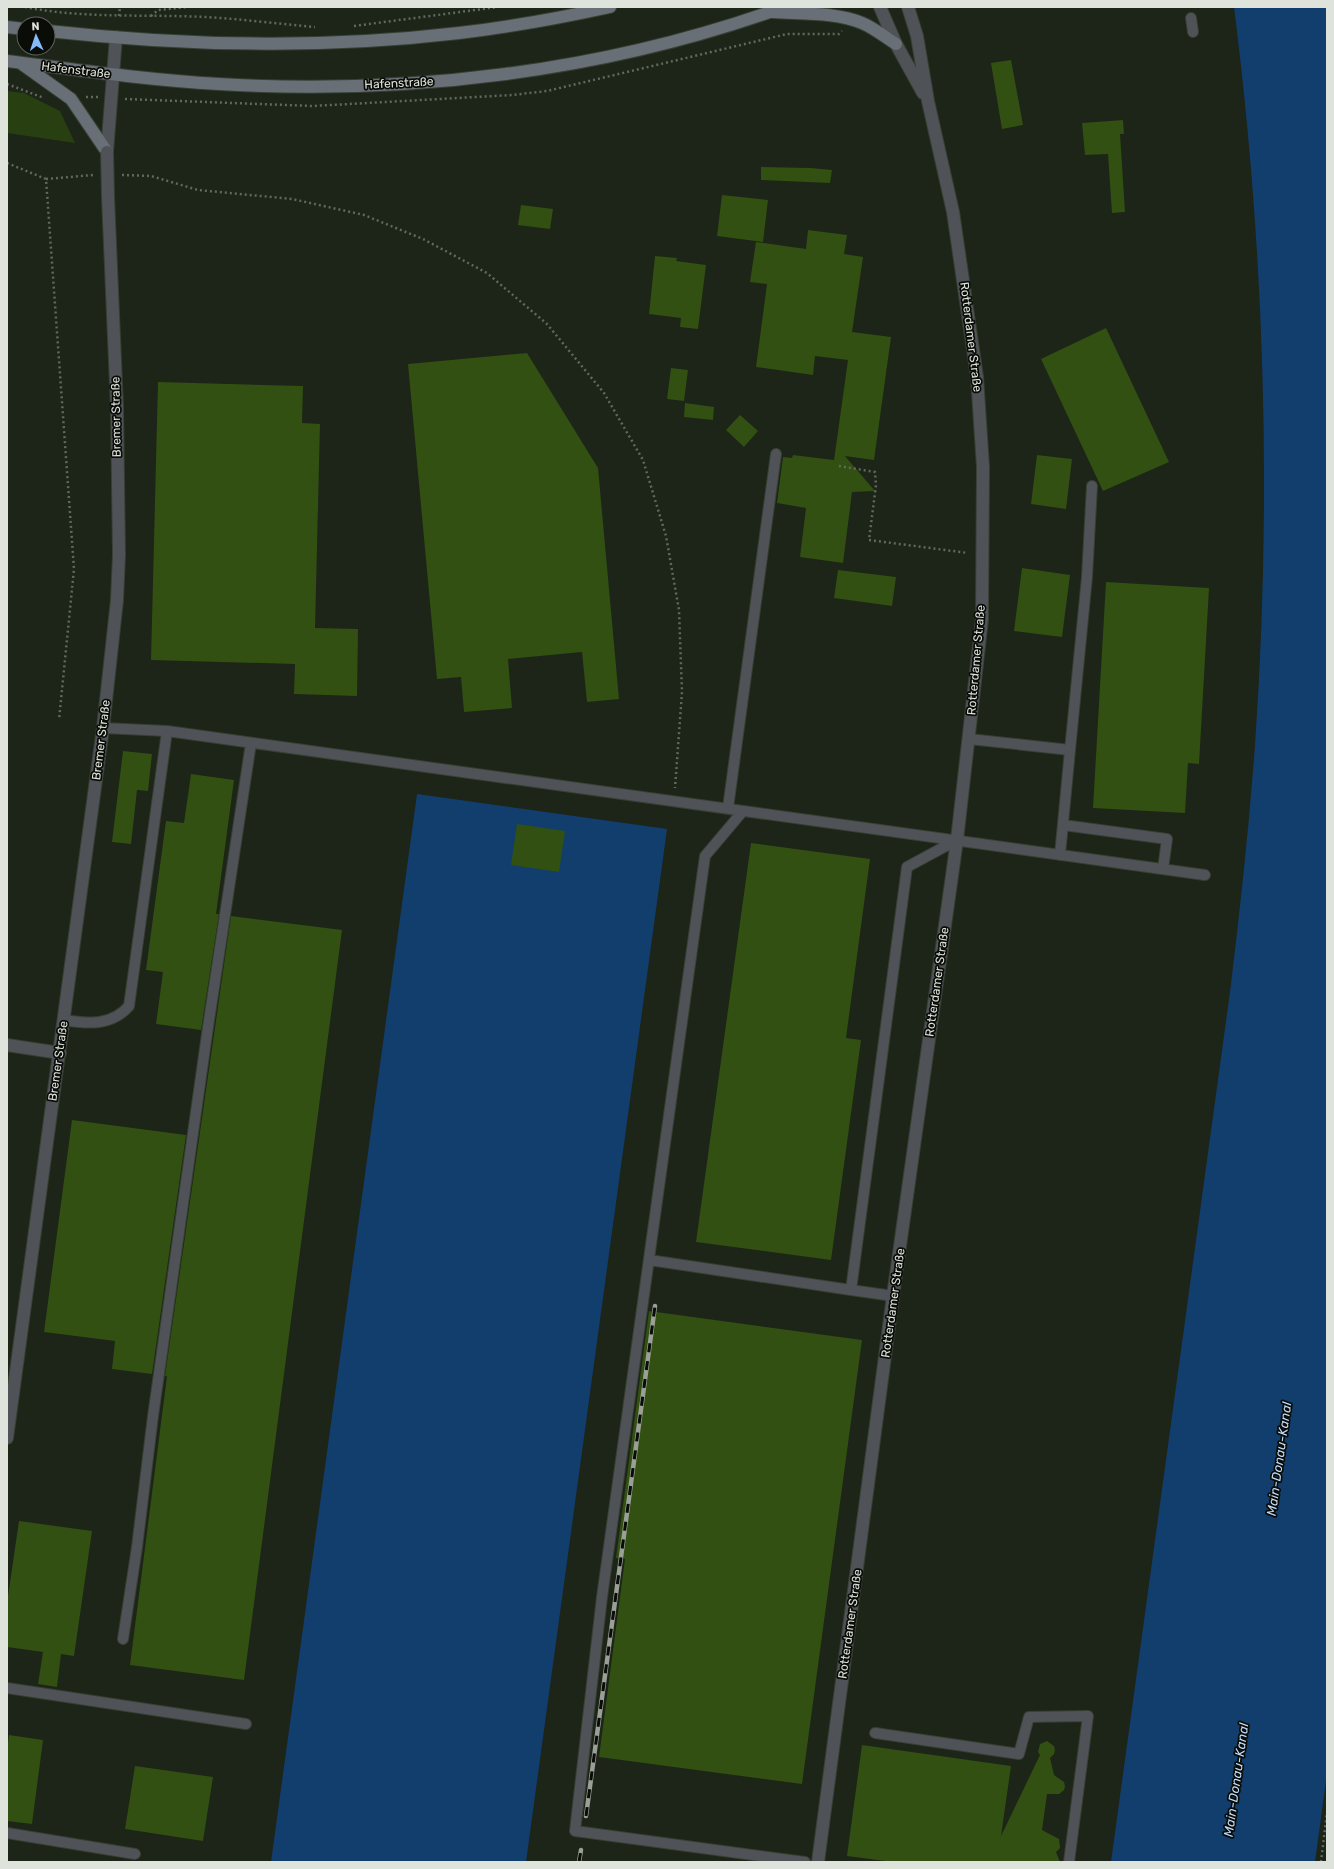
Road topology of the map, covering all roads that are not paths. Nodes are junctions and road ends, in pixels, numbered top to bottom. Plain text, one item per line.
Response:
1 (610, 7) edge
2 (784, 7) edge
3 (880, 7) edge
4 (908, 7) edge
5 (770, 12) junction
6 (1191, 18) dead end
7 (56, 32) edge
8 (1193, 32) dead end
9 (116, 37) junction
10 (896, 44) junction
11 (7, 61) edge
12 (21, 63) junction
13 (113, 74) junction
14 (928, 101) junction
15 (107, 152) junction
16 (776, 454) dead end
17 (1092, 486) dead end
18 (103, 728) junction
19 (167, 731) junction
20 (969, 739) junction
21 (251, 743) junction
22 (1070, 750) junction
23 (728, 808) junction
24 (743, 810) junction
25 (1062, 825) junction
26 (957, 840) junction
27 (1060, 855) junction
28 (1163, 869) junction
29 (1205, 875) dead end
30 (64, 1020) junction
31 (7, 1045) edge
32 (60, 1053) junction
33 (648, 1260) junction
34 (851, 1290) junction
35 (893, 1296) junction
36 (7, 1438) edge
37 (123, 1639) dead end
38 (7, 1688) edge
39 (246, 1724) dead end
40 (875, 1733) dead end
41 (7, 1833) edge
42 (136, 1854) dead end
43 (805, 1862) edge
44 (818, 1862) edge
45 (1068, 1862) edge

1 - 9 main road
2 - 5 main road, Hafenstraße
3 - 10 street, Rotterdamer Straße
4 - 14 street, Rotterdamer Straße
5 - 10 main road
5 - 13 main road, Hafenstraße
6 - 8 lane
7 - 9 main road
9 - 13 street, Bremer Straße
10 - 14 street, Rotterdamer Straße
11 - 12 main road, Hafenstraße
12 - 13 main road, Hafenstraße
12 - 15 main road
13 - 15 street, Bremer Straße
14 - 20 street, Rotterdamer Straße
15 - 18 street, Bremer Straße, bridge
16 - 23 lane
17 - 22 lane
18 - 19 lane
18 - 30 street, Bremer Straße
19 - 21 lane
19 - 30 lane
20 - 22 lane
20 - 26 street, Rotterdamer Straße
21 - 23 lane
21 - 37 lane
22 - 25 lane
23 - 24 lane
24 - 26 lane
24 - 33 lane
25 - 27 lane
25 - 28 lane
26 - 27 lane
26 - 34 lane
26 - 35 street, Rotterdamer Straße
27 - 28 lane
28 - 29 lane
30 - 32 street, Bremer Straße
31 - 32 street
32 - 36 street, Bremer Straße
33 - 34 lane
33 - 43 lane
34 - 35 lane
35 - 44 street, Rotterdamer Straße
38 - 39 lane
40 - 45 lane
41 - 42 lane

